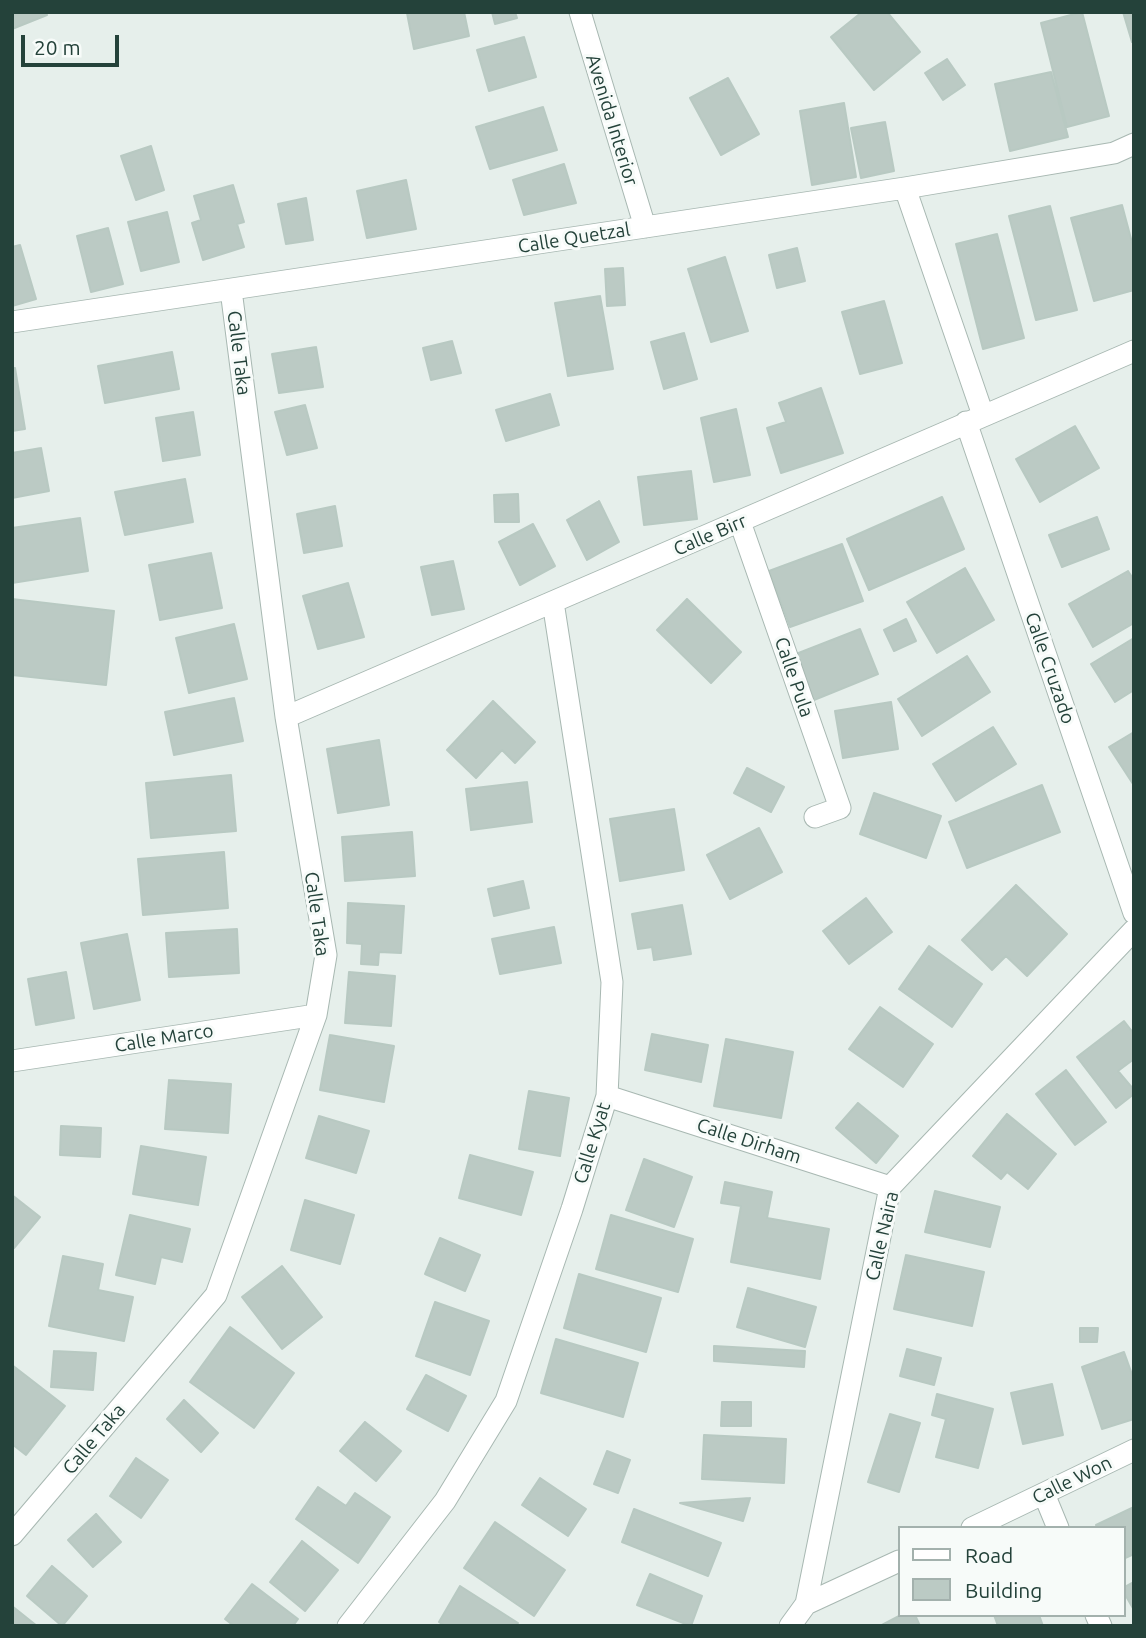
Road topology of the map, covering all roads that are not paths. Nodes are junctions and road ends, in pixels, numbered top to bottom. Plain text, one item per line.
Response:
1 (580, 12) edge
2 (1134, 144) edge
3 (905, 188) junction
4 (645, 227) junction
5 (231, 290) junction
6 (12, 322) edge
7 (1134, 351) edge
8 (975, 419) junction
9 (740, 522) junction
10 (553, 602) junction
11 (286, 717) junction
12 (816, 817) dead end
13 (1134, 913) edge
14 (1134, 930) edge
15 (316, 1016) junction
16 (20, 1060) edge
17 (12, 1077) edge
18 (607, 1096) junction
19 (890, 1187) junction
20 (1134, 1450) edge
21 (1044, 1494) junction
22 (975, 1526) edge
23 (1057, 1526) edge
24 (12, 1535) edge
25 (898, 1561) edge
26 (806, 1604) junction
27 (348, 1626) edge
28 (790, 1626) edge

1 - 4 street, Avenida Interior
2 - 3 street, Calle Quetzal
3 - 4 street, Calle Quetzal
3 - 8 street, Calle Cruzado
4 - 5 street, Calle Quetzal
5 - 6 street, Calle Quetzal
5 - 11 street, Calle Taka
7 - 8 street, Calle Birr
8 - 9 street, Calle Birr
8 - 13 street, Calle Cruzado
9 - 10 street, Calle Birr
9 - 12 street, Calle Pula
10 - 11 street, Calle Birr
10 - 18 street, Calle Kyat
11 - 15 street, Calle Taka
14 - 19 street, Calle Naira
15 - 16 street, Calle Marco
15 - 24 street, Calle Taka
16 - 17 street
18 - 19 street, Calle Dirham
18 - 27 street, Calle Kyat
19 - 26 street, Calle Naira
20 - 21 street, Calle Won
21 - 22 street, Calle Won
21 - 23 street
25 - 26 street
26 - 28 street, Calle Naira

